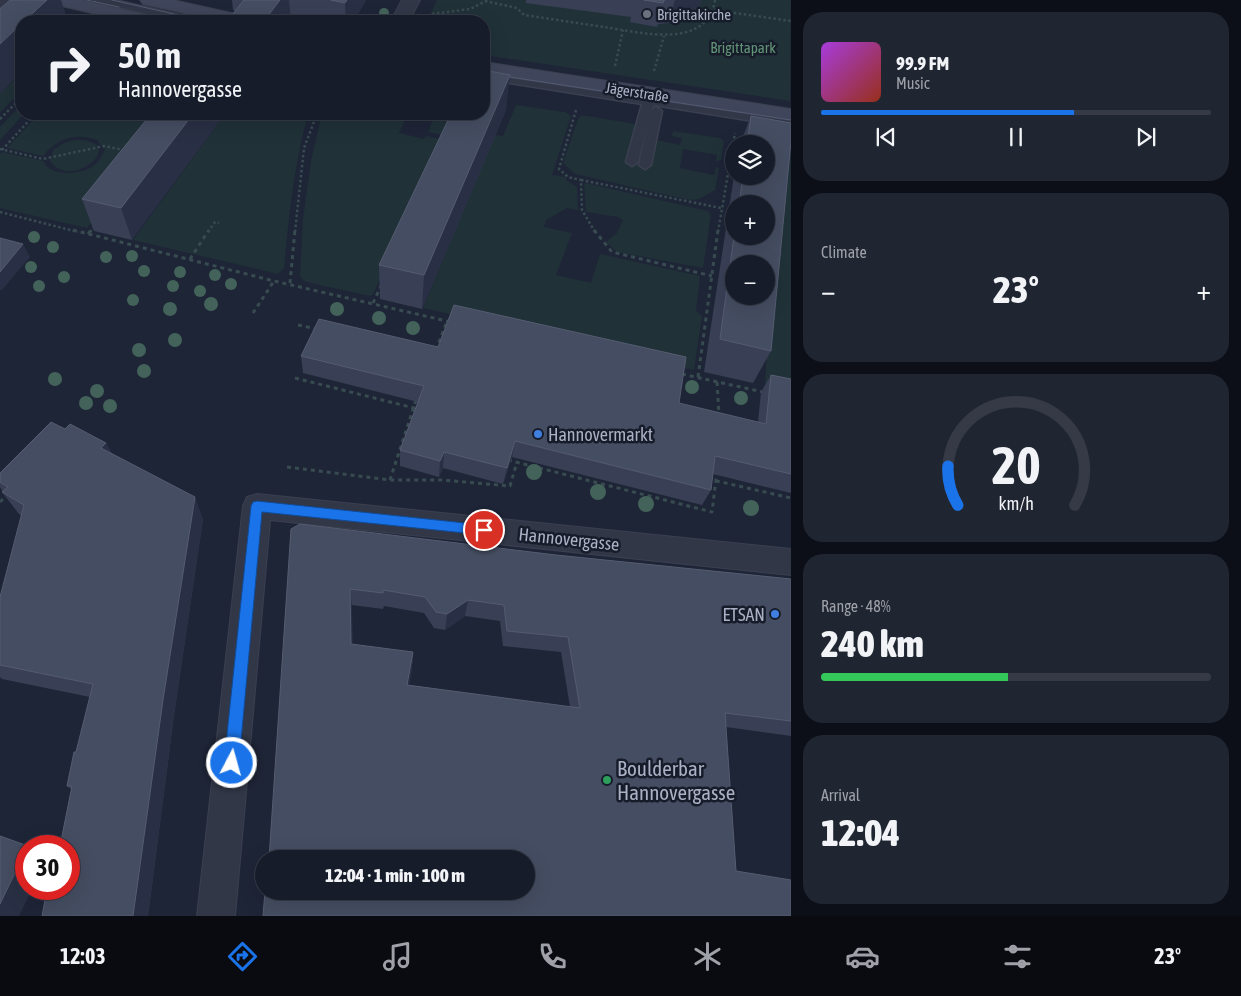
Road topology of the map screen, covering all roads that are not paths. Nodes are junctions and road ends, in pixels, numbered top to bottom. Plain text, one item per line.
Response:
1 (58, 0) edge
2 (100, 0) edge
3 (149, 0) edge
4 (123, 15) edge
5 (166, 15) edge
6 (216, 15) edge
7 (490, 69) edge
8 (490, 77) edge
9 (490, 86) edge
10 (650, 104) junction
11 (791, 116) edge
12 (791, 124) edge
13 (791, 132) edge
14 (638, 163) dead end
15 (791, 562) edge
16 (216, 916) edge

1 - 4 main road
2 - 5 lane
3 - 6 main road
7 - 10 main road, Jägerstraße
8 - 10 lane, Jägerstraße
9 - 10 main road, Jägerstraße
10 - 11 main road, Jägerstraße
10 - 12 lane, Jägerstraße
10 - 13 main road, Jägerstraße
10 - 14 lane
15 - 16 street, Hannovergasse

